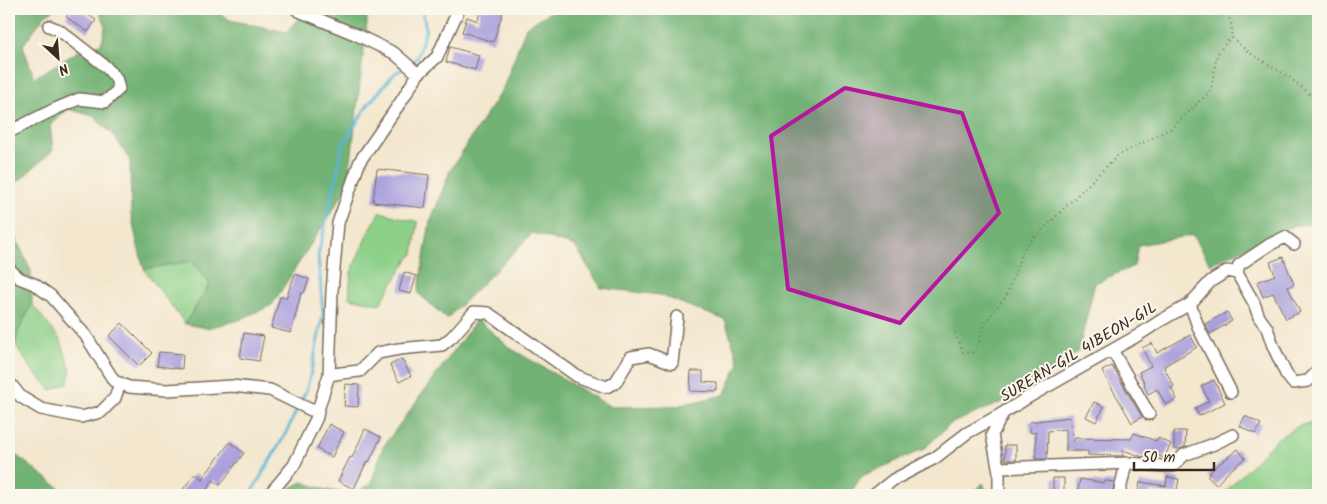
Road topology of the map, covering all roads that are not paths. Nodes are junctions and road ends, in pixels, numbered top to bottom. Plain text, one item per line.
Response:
1 (296, 9) edge
2 (459, 9) edge
3 (49, 26) dead end
4 (416, 72) junction
5 (9, 132) edge
6 (1294, 244) dead end
7 (9, 269) edge
8 (1237, 273) junction
9 (1190, 304) junction
10 (677, 317) dead end
11 (1112, 350) junction
12 (1318, 371) edge
13 (329, 375) junction
14 (9, 382) edge
15 (120, 383) junction
16 (1231, 392) dead end
17 (315, 410) junction
18 (1003, 413) junction
19 (1149, 414) dead end
20 (1233, 435) dead end
21 (1126, 463) junction
22 (999, 468) junction
23 (269, 495) edge
24 (874, 495) edge
25 (999, 495) edge
26 (1119, 495) edge

1 - 4 lane
2 - 4 lane
3 - 5 lane
4 - 13 lane
6 - 8 lane
7 - 15 lane
8 - 9 lane, SUREAN-GIL 41BEON-GIL
8 - 12 lane
9 - 11 lane, SUREAN-GIL 41BEON-GIL
9 - 16 lane
10 - 13 lane
11 - 18 lane, SUREAN-GIL 41BEON-GIL
11 - 19 lane
13 - 17 lane
14 - 15 lane
15 - 17 lane
17 - 23 lane
18 - 22 lane, SUREAN-GIL 41BEON-GIL
18 - 24 lane
20 - 21 lane
21 - 22 lane
21 - 26 lane
22 - 25 lane, SUREAN-GIL 41BEON-GIL

